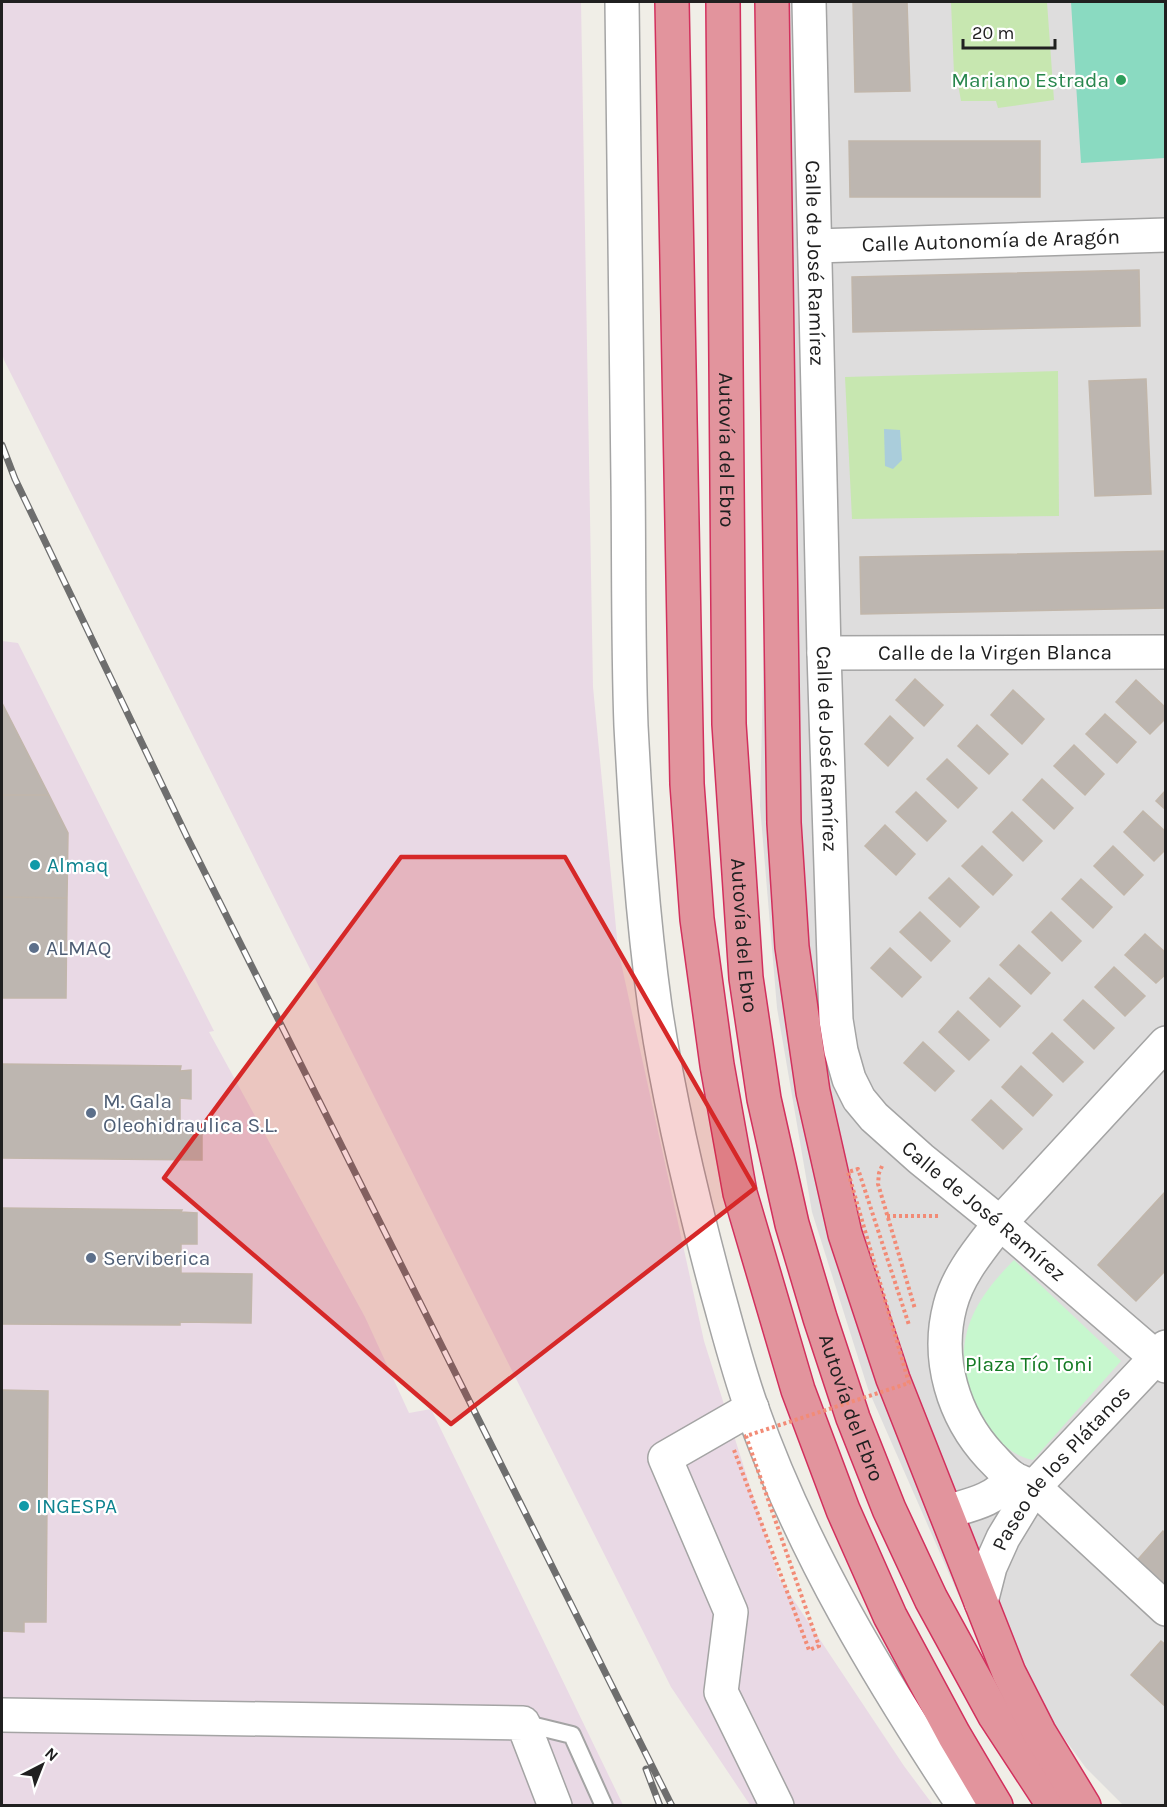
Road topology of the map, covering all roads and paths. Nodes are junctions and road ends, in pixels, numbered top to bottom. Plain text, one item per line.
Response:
1 (622, 2) edge
2 (672, 2) edge
3 (723, 2) edge
4 (772, 2) edge
5 (809, 2) edge
6 (1165, 238) edge
7 (814, 246) junction
8 (1166, 652) edge
9 (824, 653) junction
10 (1166, 1043) edge
11 (902, 1142) junction
12 (962, 1192) junction
13 (887, 1216) junction
14 (1000, 1223) junction
15 (916, 1312) dead end
16 (920, 1322) dead end
17 (1162, 1357) edge
18 (752, 1408) junction
19 (734, 1450) dead end
20 (1024, 1483) junction
21 (946, 1512) junction
22 (981, 1602) junction
23 (1166, 1609) edge
24 (2, 1715) edge
25 (523, 1723) junction
26 (555, 1806) edge
27 (604, 1806) edge
28 (777, 1806) edge
29 (964, 1806) edge
30 (996, 1806) edge
31 (1054, 1806) edge
32 (1084, 1806) edge

1 - 18 street
2 - 30 highway, Autovía del Ebro
3 - 31 highway, Autovía del Ebro
4 - 21 highway
5 - 7 street, Calle de José Ramírez
6 - 7 street, Calle Autonomía de Aragón
7 - 9 street, Calle de José Ramírez
8 - 9 street, Calle de la Virgen Blanca
9 - 11 street, Calle de José Ramírez
10 - 14 street
11 - 12 street, Calle de José Ramírez
11 - 13 path
12 - 13 path
12 - 14 street, Calle de José Ramírez
13 - 15 path
14 - 17 street, Calle de José Ramírez
14 - 20 street
16 - 19 path, bridge
17 - 20 street, Paseo de los Plátanos
18 - 28 street
18 - 29 street
20 - 21 street
20 - 22 street, Paseo de los Plátanos
20 - 23 street
21 - 22 highway
22 - 32 highway
24 - 25 street
25 - 26 street
25 - 27 lane

